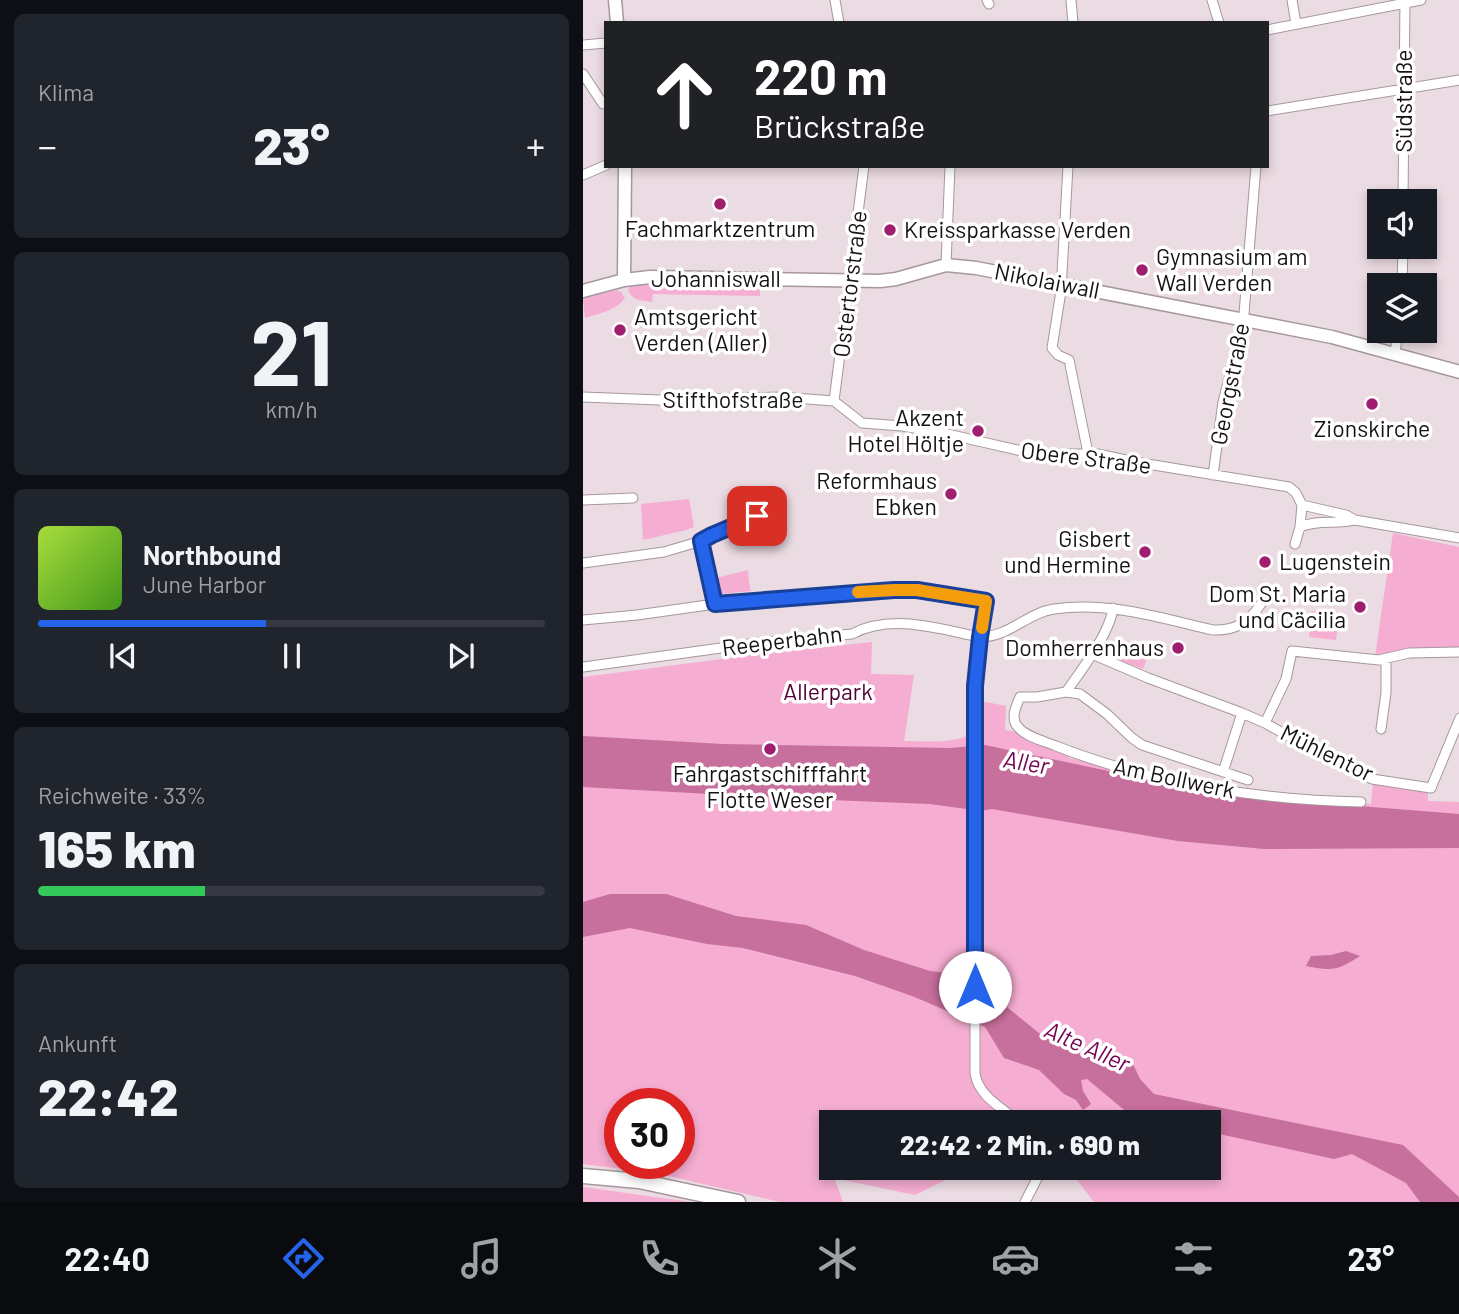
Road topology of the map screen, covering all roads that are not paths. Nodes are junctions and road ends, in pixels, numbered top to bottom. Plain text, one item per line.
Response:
1 (615, 0) edge
2 (835, 0) edge
3 (1071, 0) edge
4 (1212, 0) edge
5 (1292, 0) edge
6 (1421, 0) edge
7 (1405, 1) edge
8 (617, 21) edge
9 (839, 21) edge
10 (1073, 21) edge
11 (1218, 21) edge
12 (1296, 24) junction
13 (1269, 30) edge
14 (604, 43) edge
15 (583, 45) edge
16 (583, 74) edge
17 (1459, 80) edge
18 (1404, 89) junction
19 (603, 104) dead end
20 (1269, 111) edge
21 (604, 165) edge
22 (625, 168) edge
23 (864, 168) edge
24 (950, 168) edge
25 (1068, 168) edge
26 (1256, 168) edge
27 (583, 174) edge
28 (1403, 189) edge
29 (946, 265) junction
30 (624, 280) junction
31 (851, 280) junction
32 (1061, 284) junction
33 (583, 290) edge
34 (1244, 319) junction
35 (1396, 343) edge
36 (1395, 353) junction
37 (1459, 372) edge
38 (583, 397) edge
39 (834, 401) junction
40 (1088, 453) junction
41 (1213, 475) junction
42 (633, 498) dead end
43 (583, 500) edge
44 (1302, 505) junction
45 (757, 516) dead end
46 (1355, 520) junction
47 (1300, 527) junction
48 (1459, 538) edge
49 (701, 541) junction
50 (1295, 544) dead end
51 (583, 562) edge
52 (715, 604) junction
53 (1261, 604) dead end
54 (1113, 608) junction
55 (583, 620) edge
56 (980, 637) junction
57 (1459, 652) edge
58 (1092, 654) junction
59 (1386, 658) junction
60 (583, 667) edge
61 (1066, 692) junction
62 (1242, 713) junction
63 (1459, 718) edge
64 (1265, 723) junction
65 (1380, 729) dead end
66 (1223, 772) junction
67 (1248, 780) dead end
68 (1361, 802) dead end
69 (1005, 1110) edge
70 (583, 1176) edge
71 (1036, 1180) edge
72 (738, 1202) edge
73 (1025, 1202) edge

1 - 8 main road
2 - 9 street
3 - 10 street
4 - 11 street
5 - 12 street
6 - 7 street
7 - 12 street
7 - 18 street, Südstraße
12 - 13 street
14 - 15 street
16 - 19 street
17 - 18 street
18 - 20 street
18 - 28 street, Südstraße
21 - 27 street
22 - 30 main road
23 - 31 street, Ostertorstraße
24 - 29 street
25 - 32 street
26 - 34 street, Georgstraße
29 - 31 main road, Nikolaiwall
29 - 32 main road, Nikolaiwall
30 - 31 main road, Johanniswall
30 - 33 main road, Johanniswall
31 - 39 street, Ostertorstraße
32 - 34 main road, Nikolaiwall
32 - 40 street
34 - 36 main road, Nikolaiwall
34 - 41 street, Georgstraße
35 - 36 street
36 - 37 main road, Nikolaiwall
38 - 39 street, Stifthofstraße
39 - 40 street, Obere Straße
40 - 41 street, Obere Straße
41 - 44 street, Obere Straße
42 - 43 street
44 - 46 street
44 - 47 street
45 - 49 street
46 - 47 street
46 - 48 street
47 - 50 street
49 - 51 street
49 - 52 street
52 - 55 street
52 - 56 street
53 - 54 street
54 - 56 street
54 - 58 street
56 - 60 street, Reeperbahn
56 - 69 street
57 - 59 street
58 - 61 street
58 - 62 street, Mühlentor
59 - 64 street
59 - 65 street
61 - 66 street
61 - 68 street, Am Bollwerk
62 - 64 street, Mühlentor
62 - 66 street
63 - 64 street, Mühlentor
66 - 67 street
70 - 72 main road
71 - 73 street

